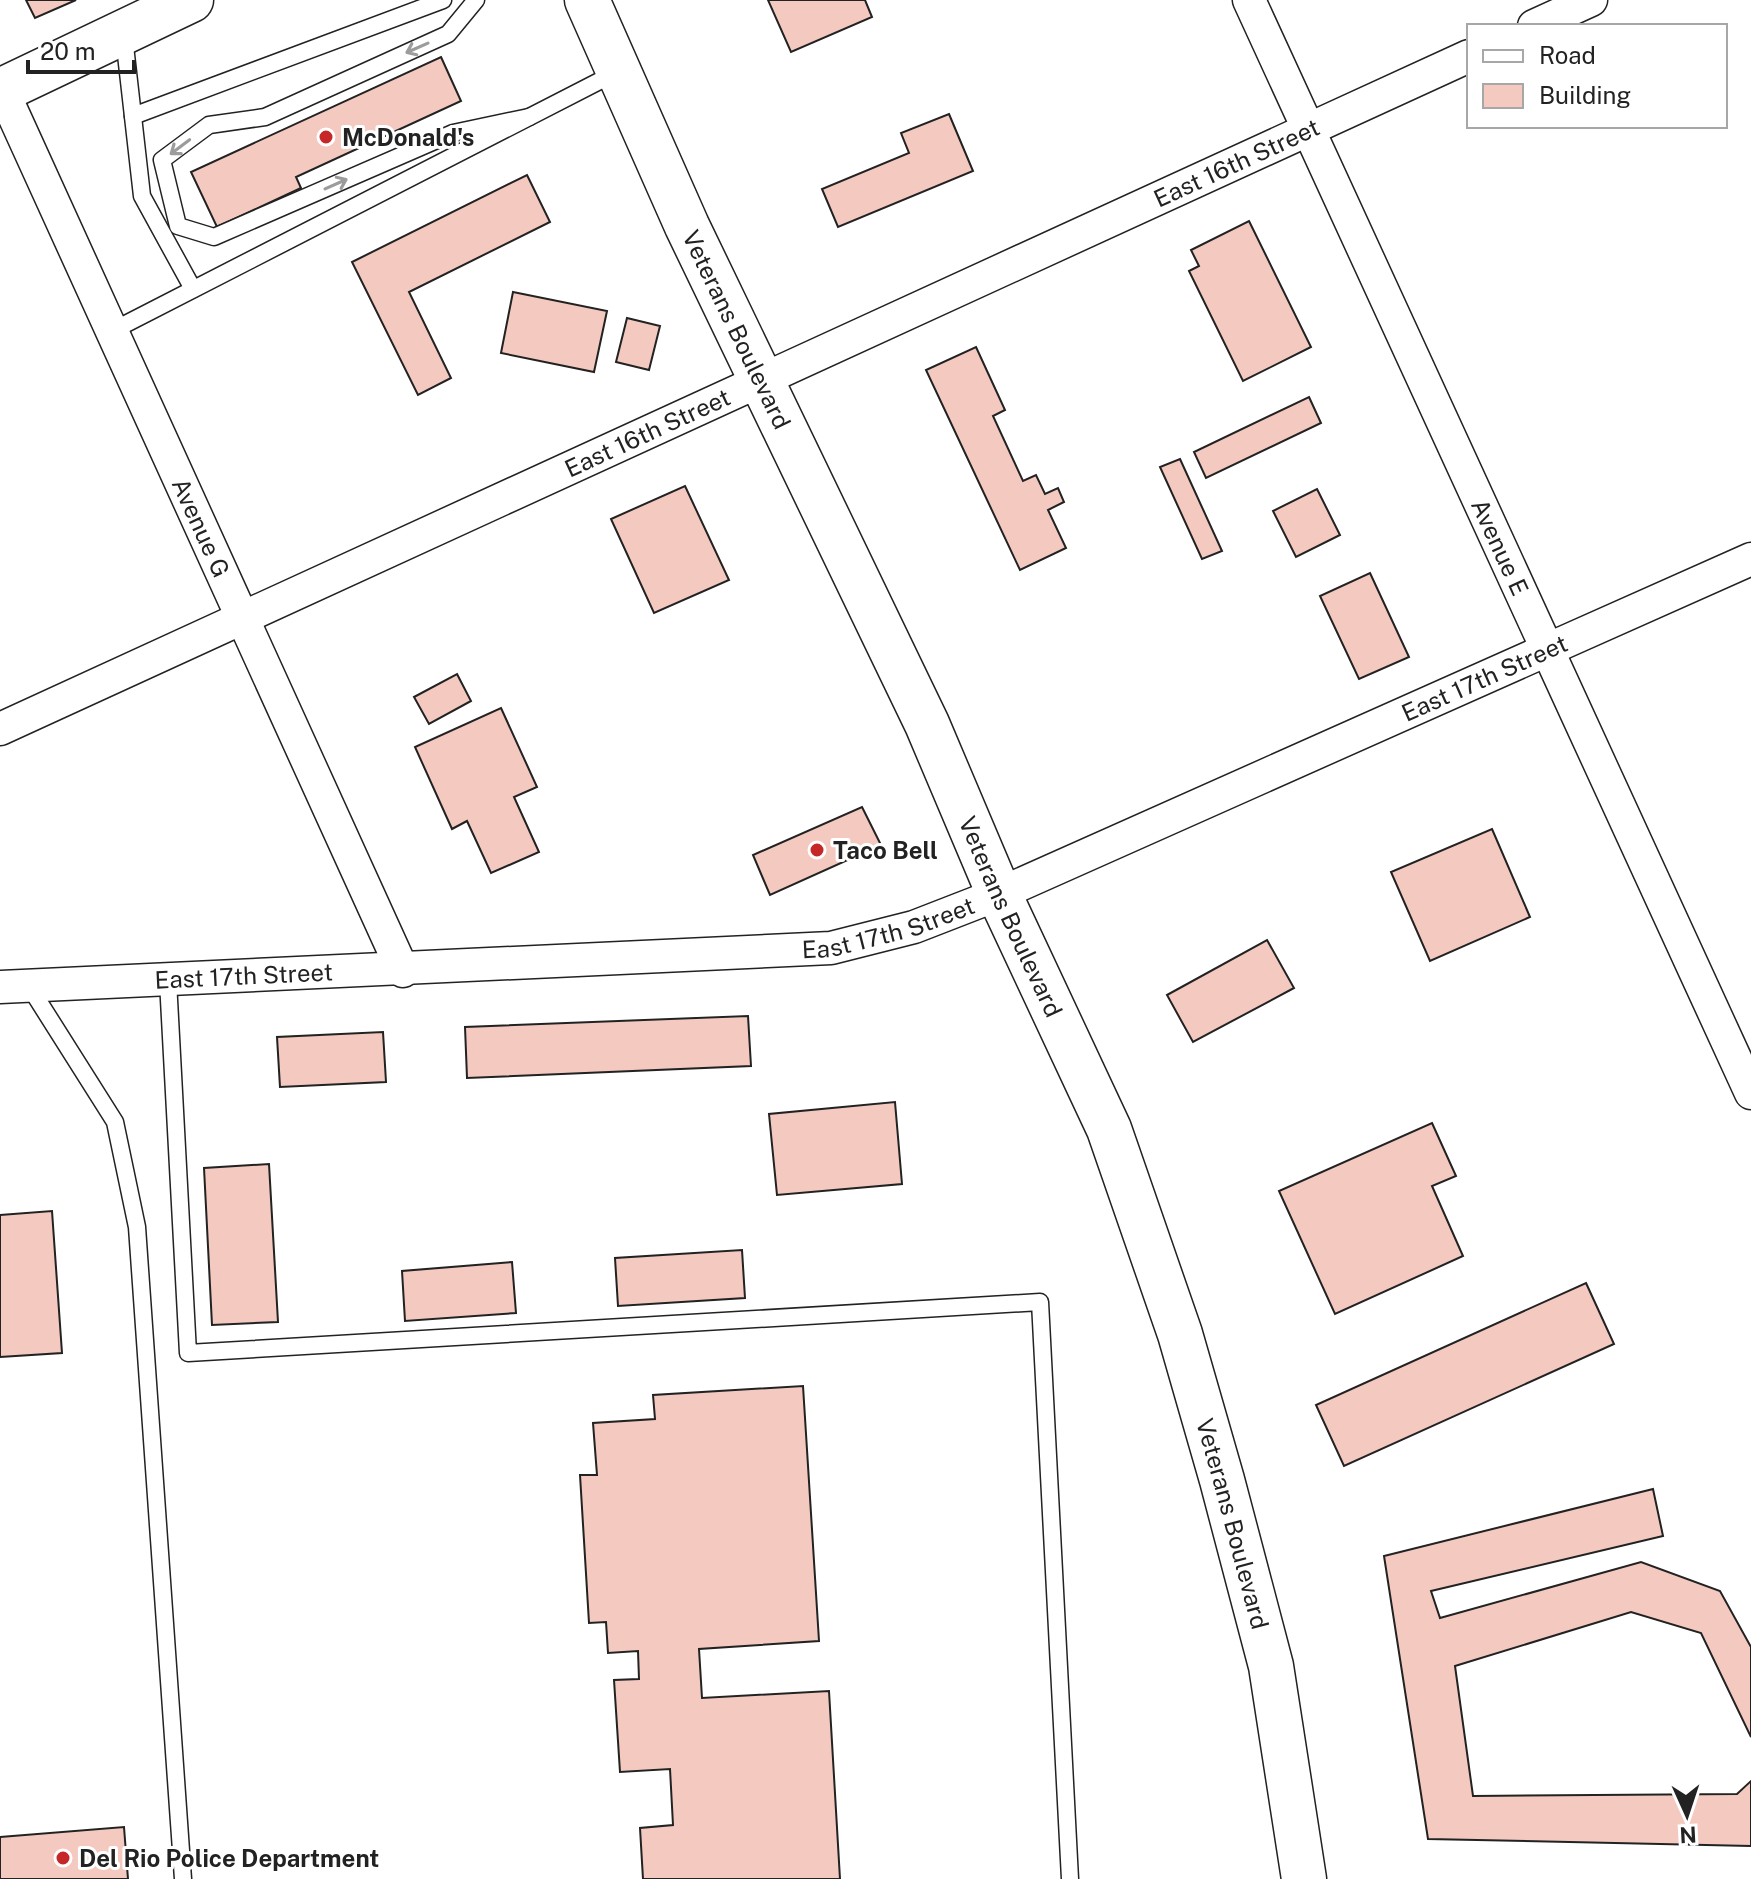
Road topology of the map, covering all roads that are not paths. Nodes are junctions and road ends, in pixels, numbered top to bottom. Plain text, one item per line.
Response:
1 (191, 0) edge
2 (443, 0) edge
3 (476, 0) edge
4 (587, 0) edge
5 (1249, 0) edge
6 (1591, 0) edge
7 (1538, 24) edge
8 (123, 32) junction
9 (1467, 57) edge
10 (618, 71) junction
11 (1, 88) edge
12 (133, 116) junction
13 (529, 117) junction
14 (1308, 130) junction
15 (193, 289) junction
16 (112, 331) junction
17 (761, 380) junction
18 (1751, 559) edge
19 (243, 618) junction
20 (1547, 652) junction
21 (0, 729) edge
22 (999, 894) junction
23 (403, 971) junction
24 (168, 981) junction
25 (14, 986) edge
26 (1751, 1093) edge
27 (183, 1879) edge
28 (1070, 1879) edge
29 (1304, 1879) edge

1 - 8 main road
2 - 12 lane
3 -> 13 lane
4 - 10 main road, Veterans Boulevard
5 - 14 street, Avenue E
6 - 7 street
8 - 11 main road
8 - 12 lane
9 - 14 street, East 16th Street
10 - 13 lane
10 - 17 main road, Veterans Boulevard
11 - 16 street, Avenue G
12 - 15 lane
13 - 15 lane
14 - 17 street, East 16th Street
14 - 20 street, Avenue E
15 - 16 lane
16 - 19 street, Avenue G
17 - 19 street, East 16th Street
17 - 22 main road, Veterans Boulevard
18 - 20 street, East 17th Street
19 - 21 street, East 16th Street
19 - 23 street, Avenue G
20 - 22 street, East 17th Street
20 - 26 street, Avenue E
22 - 23 street, East 17th Street
22 - 29 main road, Veterans Boulevard
23 - 24 street, East 17th Street
24 - 25 street, East 17th Street
24 - 28 lane
25 - 27 lane

